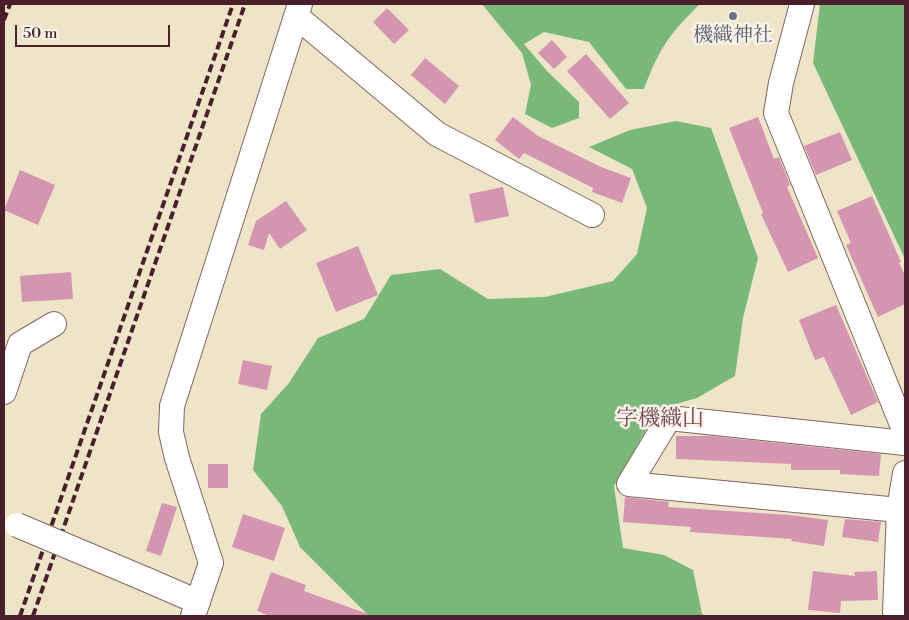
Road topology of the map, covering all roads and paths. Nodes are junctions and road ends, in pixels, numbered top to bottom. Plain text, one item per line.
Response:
1 (802, 4) edge
2 (298, 10) edge
3 (592, 215) dead end
4 (54, 324) dead end
5 (4, 392) edge
6 (905, 432) edge
7 (905, 443) edge
8 (905, 473) edge
9 (899, 510) junction
10 (10, 526) edge
11 (196, 609) edge
12 (895, 613) dead end

1 - 6 street
2 - 3 street
2 - 11 street
4 - 5 street
7 - 9 street
8 - 9 street
9 - 12 street
10 - 11 street, bridge

